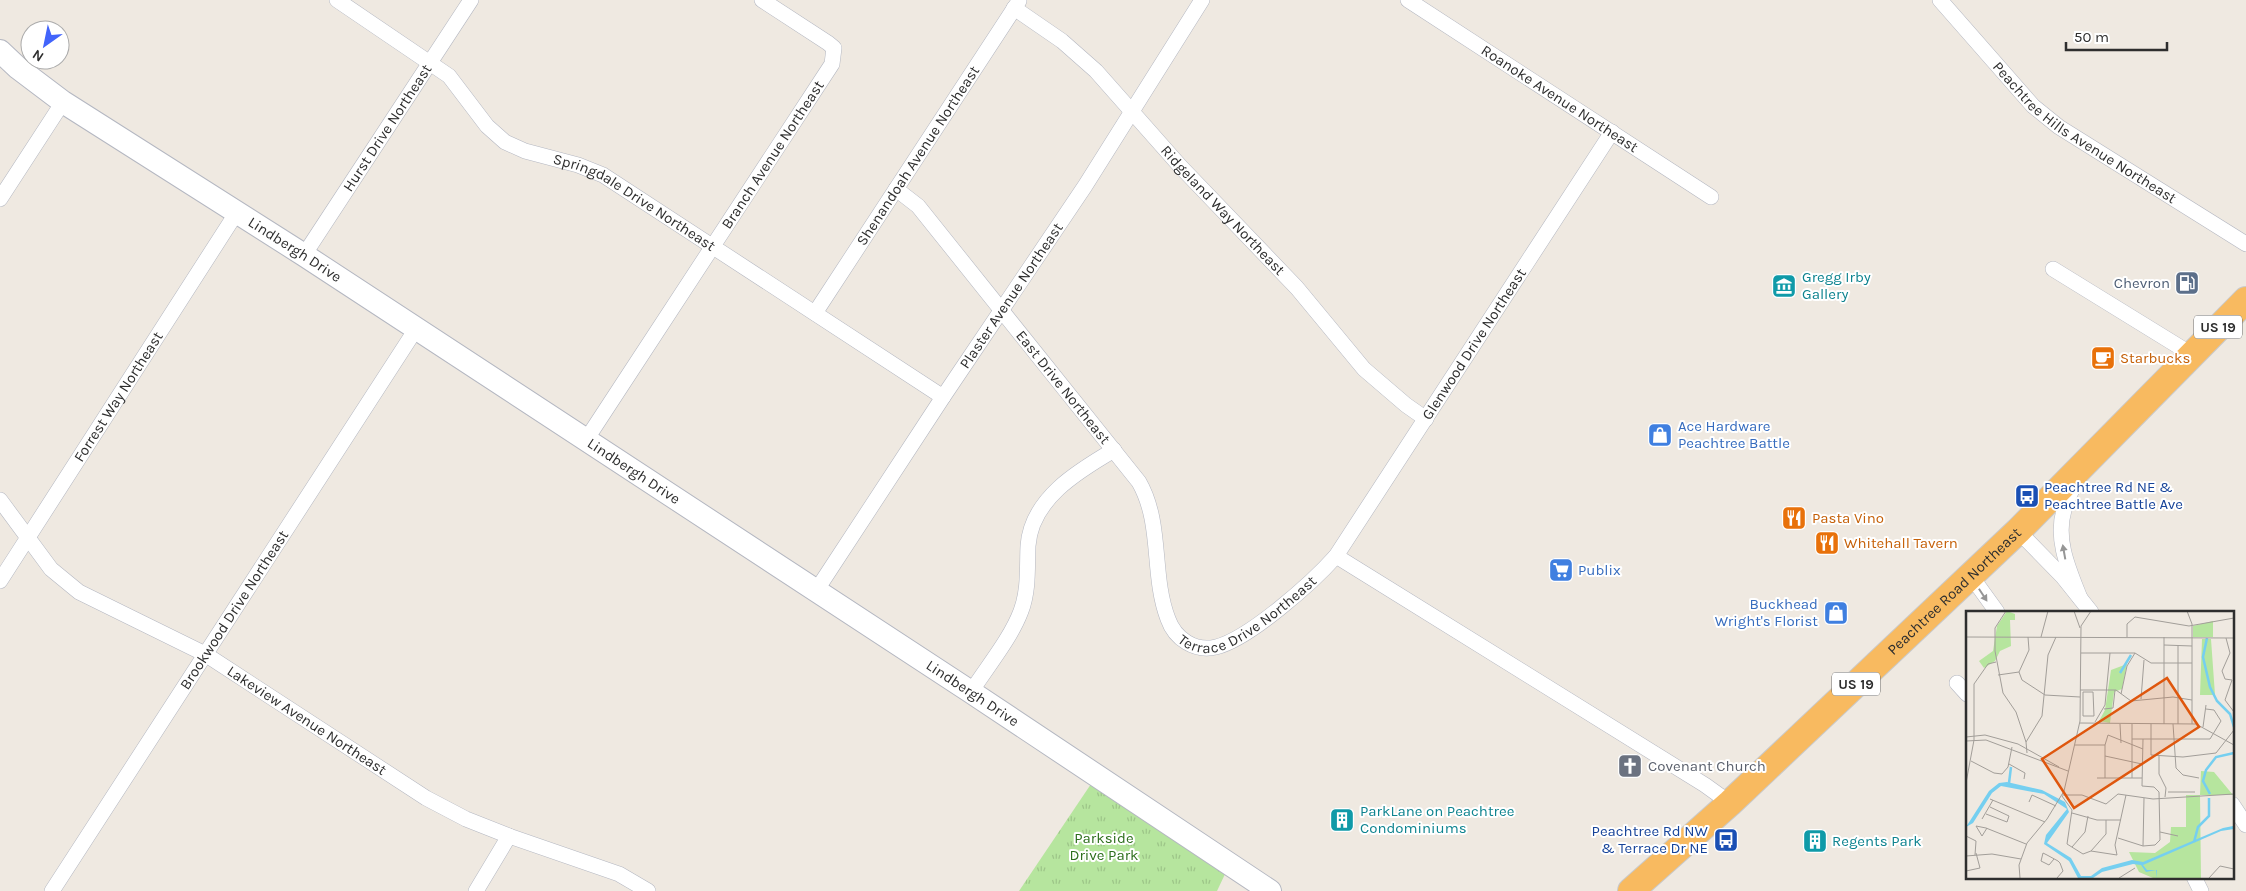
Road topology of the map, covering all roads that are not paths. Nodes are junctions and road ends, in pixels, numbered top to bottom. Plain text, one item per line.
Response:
1 (337, 0) edge
2 (470, 0) edge
3 (762, 0) edge
4 (1202, 0) edge
5 (1408, 0) edge
6 (1940, 0) edge
7 (1017, 4) edge
8 (0, 51) edge
9 (430, 61) junction
10 (64, 102) junction
11 (1132, 112) junction
12 (1612, 132) junction
13 (896, 189) junction
14 (1712, 197) dead end
15 (0, 199) edge
16 (237, 212) junction
17 (2245, 242) edge
18 (713, 246) junction
19 (304, 255) junction
20 (2053, 269) dead end
21 (2246, 300) edge
22 (1001, 310) junction
23 (815, 312) junction
24 (416, 329) junction
25 (2191, 354) junction
26 (943, 396) junction
27 (1426, 419) junction
28 (586, 440) junction
29 (1114, 450) junction
30 (2081, 467) junction
31 (0, 500) edge
32 (2018, 531) junction
33 (28, 538) junction
34 (1336, 556) junction
35 (1971, 576) junction
36 (0, 581) edge
37 (816, 591) junction
38 (2080, 598) junction
39 (1996, 611) edge
40 (2089, 611) edge
41 (205, 654) junction
42 (971, 692) junction
43 (1730, 803) junction
44 (2234, 807) edge
45 (2246, 826) edge
46 (508, 836) junction
47 (2194, 878) edge
48 (52, 891) edge
49 (476, 891) edge
50 (648, 891) edge
51 (1270, 891) edge
52 (1630, 891) edge
53 (2201, 891) edge

1 - 9 street, Springdale Drive Northeast
2 - 9 street, Hurst Drive Northeast
3 - 18 street, Branch Avenue Northeast
4 - 11 street, Plaster Avenue Northeast
5 - 12 street, Roanoke Avenue Northeast
6 - 17 street, Peachtree Hills Avenue Northeast
7 - 11 street, Ridgeland Way Northeast
7 - 13 street, Shenandoah Avenue Northeast
8 - 10 main road, Lindbergh Drive
9 - 18 street, Springdale Drive Northeast
9 - 19 street, Hurst Drive Northeast
10 - 15 street
10 - 16 main road, Lindbergh Drive
11 - 22 street, Plaster Avenue Northeast
11 - 27 street, Ridgeland Way Northeast
12 - 14 street, Roanoke Avenue Northeast
12 - 27 street, Glenwood Drive Northeast
13 - 22 street, East Drive Northeast
13 - 23 street, Shenandoah Avenue Northeast
16 - 19 main road, Lindbergh Drive
16 - 33 street, Forrest Way Northeast
18 - 23 street, Springdale Drive Northeast
18 - 28 street, Branch Avenue Northeast
19 - 24 main road, Lindbergh Drive
20 - 25 street
21 - 25 highway, Peachtree Road Northeast / US 19
22 - 26 street, Plaster Avenue Northeast
22 - 29 street, East Drive Northeast
23 - 26 street, Springdale Drive Northeast
24 - 28 main road, Lindbergh Drive
24 - 41 street, Brookwood Drive Northeast
25 - 30 highway, Peachtree Road Northeast / US 19
26 - 37 street, Plaster Avenue Northeast
27 - 34 street, Glenwood Drive Northeast
28 - 37 main road, Lindbergh Drive
29 - 34 street, Terrace Drive Northeast
29 - 42 street
30 - 32 highway, Peachtree Road Northeast / US 19
38 -> 30 street
31 - 33 street, Lakeview Avenue Northeast
32 - 35 highway, Peachtree Road Northeast / US 19
32 - 38 street
33 - 36 street, Forrest Way Northeast
33 - 41 street, Lakeview Avenue Northeast
34 - 43 street, Terrace Drive Northeast
35 -> 39 street
35 - 43 highway, Peachtree Road Northeast / US 19
37 - 42 main road, Lindbergh Drive
38 - 40 street
41 - 46 street, Lakeview Avenue Northeast
41 - 48 street, Brookwood Drive Northeast
42 - 51 main road, Lindbergh Drive
43 - 52 highway, Peachtree Road Northeast / US 19
44 - 45 street
46 - 49 street
46 - 50 street, Lakeview Avenue Northeast
47 - 53 street

